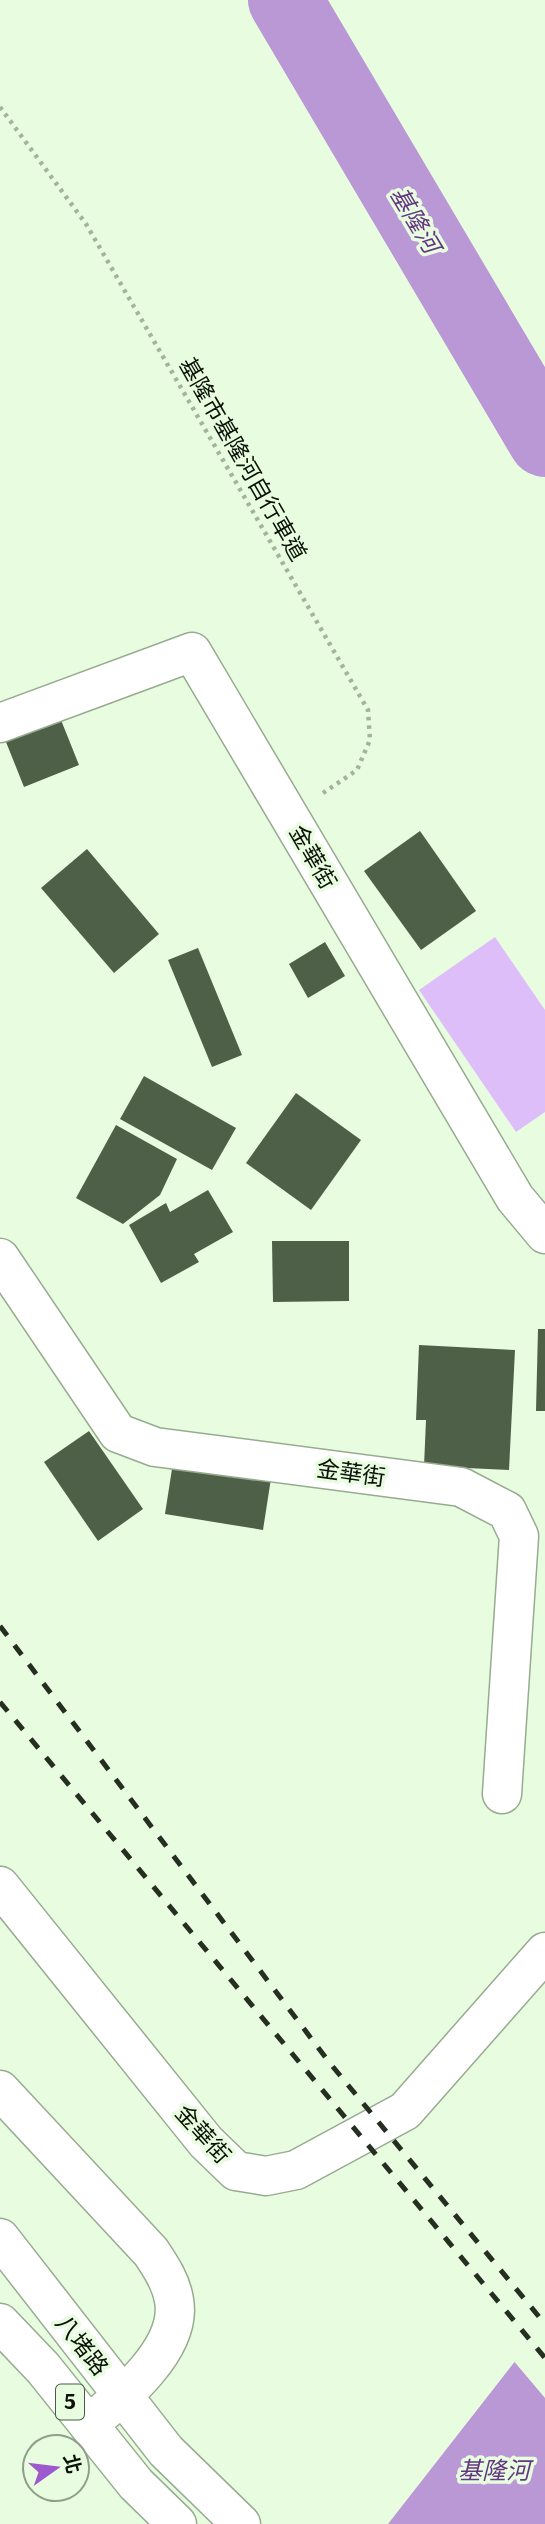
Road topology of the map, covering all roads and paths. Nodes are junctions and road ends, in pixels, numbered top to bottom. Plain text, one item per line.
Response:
1 (0, 107) edge
2 (0, 723) edge
3 (288, 815) junction
4 (545, 1234) edge
5 (0, 1258) edge
6 (502, 1794) dead end
7 (0, 1886) edge
8 (545, 1952) edge
9 (0, 2090) edge
10 (0, 2238) edge
11 (0, 2323) edge
12 (123, 2397) junction
13 (88, 2424) junction
14 (177, 2524) edge
15 (241, 2524) edge

1 - 3 path, 基隆市基隆河自行車道
2 - 3 street, 金華街
3 - 4 street, 金華街
5 - 6 street, 金華街
7 - 8 street, 金華街
9 - 12 street
10 - 12 street, 八堵路 / 5
11 - 13 street, 八堵路 / 5
12 - 13 street
12 - 15 street, 八堵路 / 5
13 - 14 street, 八堵路 / 5

